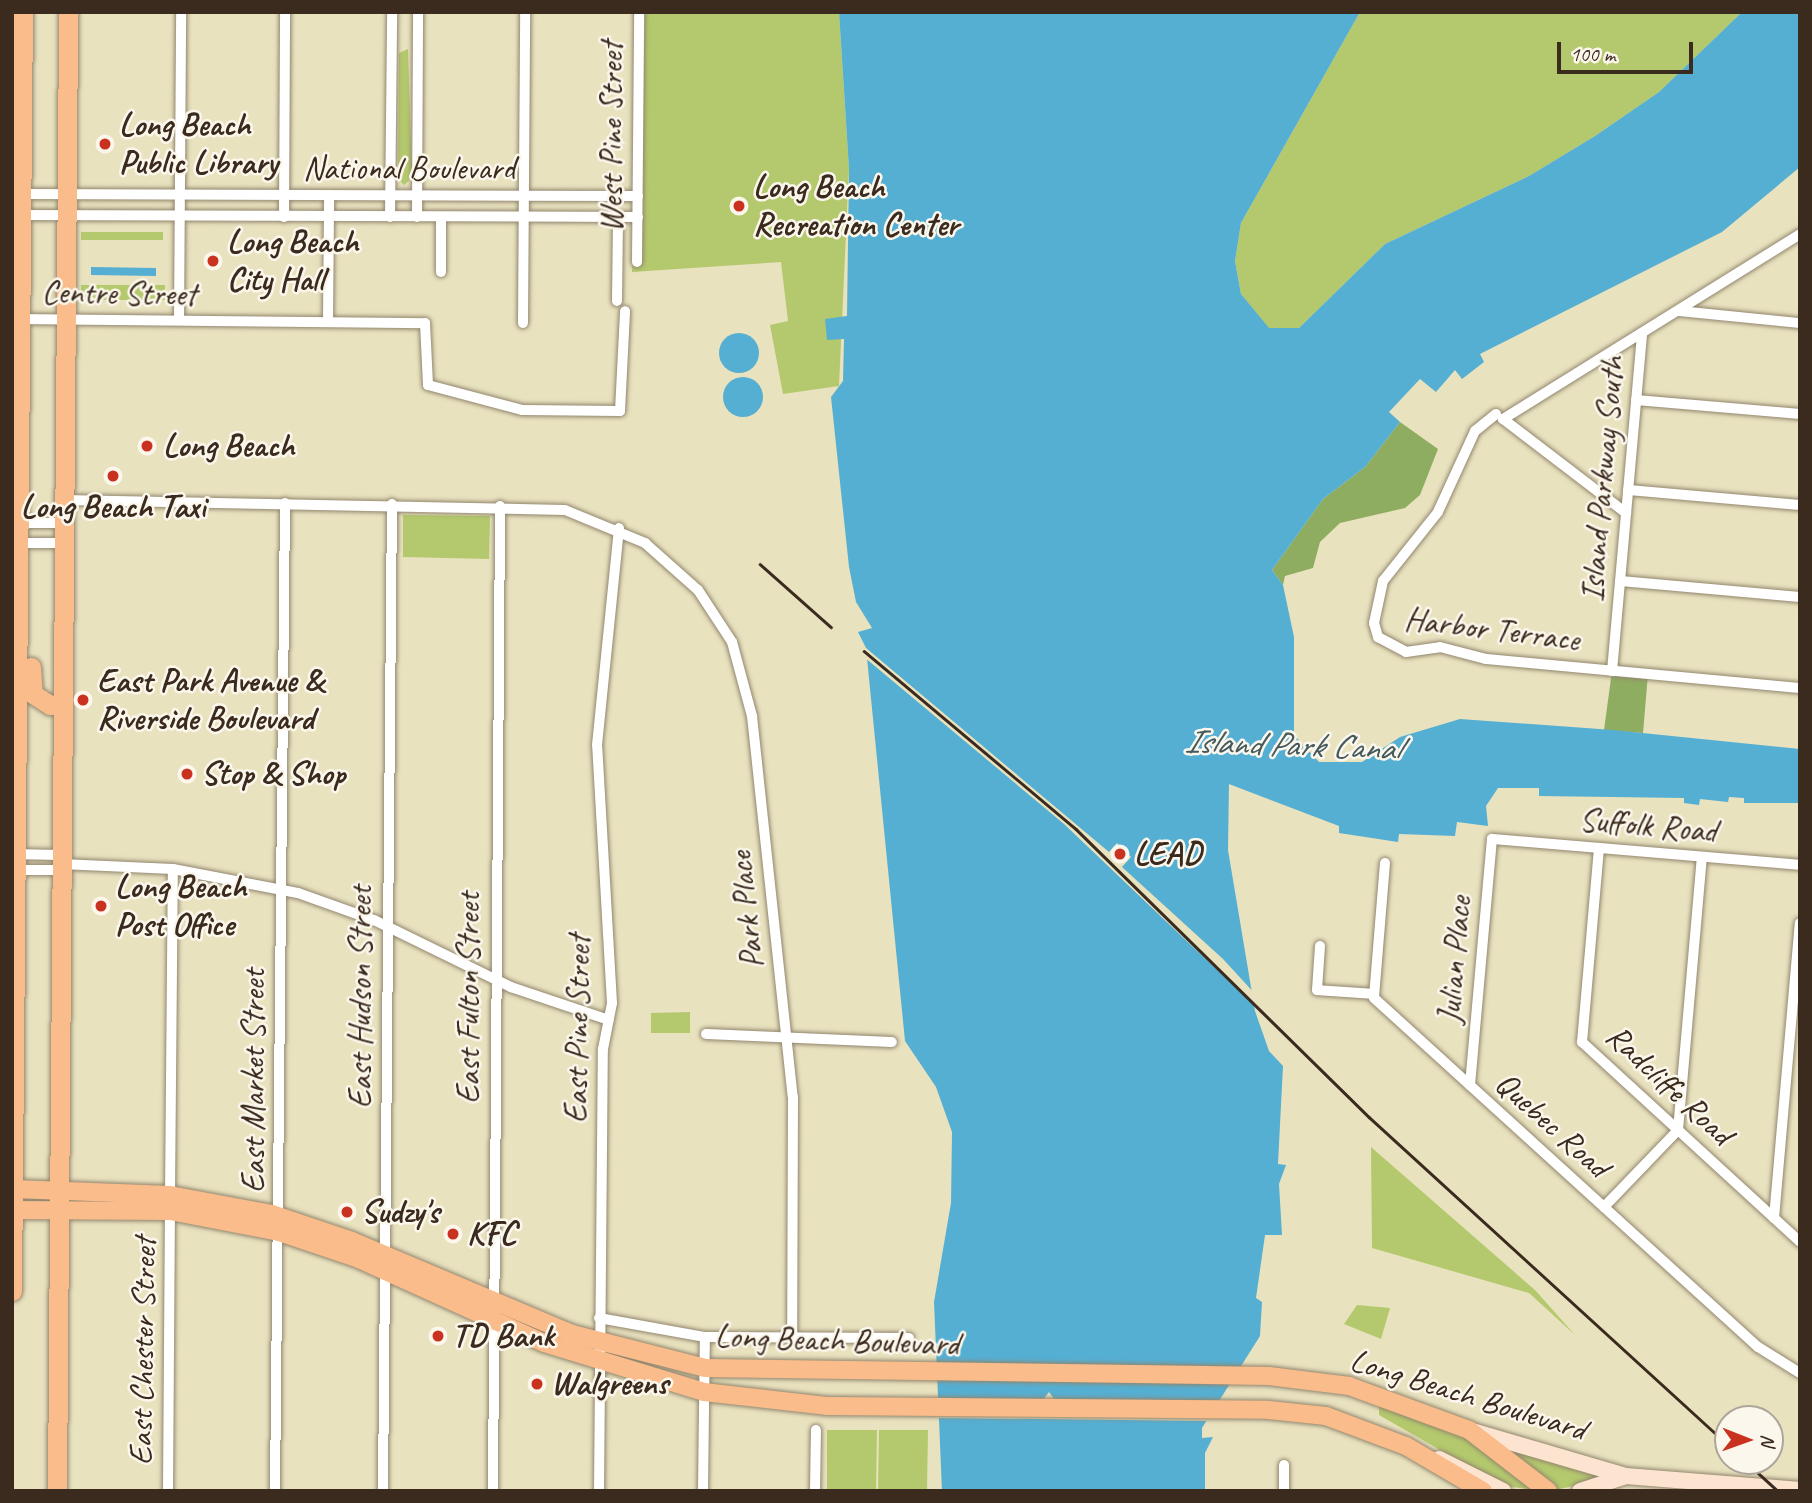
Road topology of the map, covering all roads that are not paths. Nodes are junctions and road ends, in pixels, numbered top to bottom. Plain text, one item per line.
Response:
1 (23, 12) edge
2 (68, 12) edge
3 (181, 12) edge
4 (285, 12) edge
5 (392, 12) edge
6 (418, 12) edge
7 (524, 12) edge
8 (639, 12) edge
9 (17, 194) edge
10 (66, 194) junction
11 (180, 194) junction
12 (284, 195) junction
13 (329, 195) junction
14 (390, 195) junction
15 (417, 195) junction
16 (523, 196) junction
17 (638, 196) junction
18 (17, 216) edge
19 (66, 216) junction
20 (180, 216) junction
21 (284, 217) junction
22 (329, 217) junction
23 (390, 217) junction
24 (417, 217) junction
25 (441, 217) junction
26 (638, 217) junction
27 (523, 218) junction
28 (618, 218) junction
29 (1800, 234) edge
30 (637, 262) dead end
31 (441, 272) dead end
32 (617, 301) dead end
33 (625, 311) dead end
34 (1679, 311) junction
35 (21, 319) junction
36 (65, 319) junction
37 (179, 320) junction
38 (327, 321) junction
39 (523, 323) dead end
40 (1800, 323) edge
41 (1642, 334) junction
42 (1636, 400) junction
43 (1800, 414) edge
44 (1499, 417) junction
45 (1628, 490) junction
46 (64, 500) junction
47 (285, 503) junction
48 (392, 504) junction
49 (500, 506) junction
50 (1800, 506) edge
51 (1626, 513) junction
52 (619, 528) junction
53 (16, 533) edge
54 (64, 533) junction
55 (1620, 581) junction
56 (1800, 597) edge
57 (19, 621) junction
58 (1612, 671) junction
59 (1800, 688) edge
60 (62, 704) junction
61 (1492, 839) joint
62 (1598, 848) junction
63 (1702, 857) junction
64 (14, 862) edge
65 (61, 863) junction
66 (1385, 863) dead end
67 (1800, 865) edge
68 (173, 869) junction
69 (280, 890) junction
70 (1800, 923) edge
71 (387, 927) junction
72 (1320, 946) dead end
73 (495, 978) junction
74 (1374, 994) junction
75 (610, 1020) junction
76 (706, 1034) dead end
77 (787, 1038) junction
78 (892, 1042) dead end
79 (1470, 1085) junction
80 (1678, 1130) junction
81 (58, 1188) junction
82 (12, 1189) edge
83 (170, 1203) junction
84 (1604, 1208) junction
85 (58, 1209) junction
86 (12, 1210) edge
87 (1774, 1218) junction
88 (279, 1224) junction
89 (1800, 1242) edge
90 (385, 1263) junction
91 (12, 1291) edge
92 (494, 1304) junction
93 (599, 1318) junction
94 (494, 1323) junction
95 (705, 1337) junction
96 (792, 1338) junction
97 (909, 1338) dead end
98 (600, 1342) junction
99 (600, 1364) junction
100 (705, 1368) junction
101 (1800, 1373) edge
102 (704, 1392) junction
103 (816, 1430) dead end
104 (1469, 1430) junction
105 (1423, 1454) junction
106 (1284, 1465) dead end
107 (1623, 1483) edge
108 (1715, 1487) edge
109 (1800, 1490) edge
110 (57, 1491) edge
111 (168, 1491) edge
112 (275, 1491) edge
113 (383, 1491) edge
114 (492, 1491) edge
115 (599, 1491) edge
116 (703, 1491) edge
117 (816, 1491) edge
118 (1284, 1491) edge
119 (1483, 1491) edge
120 (1503, 1491) edge
121 (1548, 1491) edge
122 (1580, 1491) edge

1 - 9 highway
2 - 10 highway
3 - 11 street
4 - 12 street
5 - 14 street
6 - 15 street
7 - 16 street
8 - 17 street, West Pine Street
9 - 10 street, National Boulevard
9 - 18 highway
10 - 11 street, National Boulevard
10 - 19 highway
11 - 12 street, National Boulevard
11 - 20 street
12 - 13 street, National Boulevard
12 - 21 street
13 - 14 street, National Boulevard
13 - 22 street
14 - 15 street, National Boulevard
14 - 23 street
15 - 16 street, National Boulevard
15 - 24 street
16 - 17 street, National Boulevard
16 - 27 street
17 - 26 street, West Pine Street
18 - 19 street, National Boulevard
18 - 35 highway
19 - 20 street, National Boulevard
19 - 36 highway
20 - 21 street, National Boulevard
20 - 37 street
21 - 22 street, National Boulevard
22 - 23 street, National Boulevard
22 - 38 street
23 - 24 street, National Boulevard
24 - 25 street, National Boulevard
25 - 27 street, National Boulevard
25 - 31 street
26 - 28 street, National Boulevard
26 - 30 street, West Pine Street
27 - 28 street, National Boulevard
27 - 39 street
28 - 32 street
29 - 34 street
33 - 38 street, Centre Street
34 - 40 street
34 - 41 street
35 - 36 street, Centre Street
35 - 53 highway
36 - 37 street, Centre Street
36 - 46 highway
37 - 38 street, Centre Street
41 - 42 street, Island Parkway South
41 - 44 street
42 - 43 street
42 - 45 street, Island Parkway South
44 - 51 street
44 - 58 street, Harbor Terrace
45 - 50 street
45 - 51 street, Island Parkway South
46 - 47 street, Park Place
46 - 54 highway
47 - 48 street, Park Place
47 - 69 street, East Market Street
48 - 49 street, Park Place
48 - 71 street, East Hudson Street
49 - 52 street, Park Place
49 - 73 street, East Fulton Street
51 - 55 street, Island Parkway South
52 - 75 street, East Pine Street
52 - 77 street, Park Place
53 - 54 street
53 - 54 street
53 - 57 highway
54 - 60 highway
55 - 56 street
55 - 58 street, Island Parkway South
57 - 60 highway
57 - 64 highway
58 - 59 street
60 - 65 highway
61 - 62 street, Suffolk Road
61 - 79 street, Julian Place
62 - 63 street, Suffolk Road
62 - 80 street, Radcliffe Road
63 - 67 street, Suffolk Road
63 - 80 street
64 - 65 street
64 - 82 highway
65 - 68 street
65 - 81 highway
66 - 74 street
68 - 69 street
68 - 83 street, East Chester Street
69 - 71 street
69 - 88 street, East Market Street
70 - 87 street
71 - 73 street
71 - 90 street, East Hudson Street
72 - 74 street
73 - 75 street
73 - 92 street, East Fulton Street
74 - 79 street, Quebec Road
75 - 93 street, East Pine Street
76 - 77 street
77 - 78 street
77 - 96 street, Park Place
79 - 84 street, Quebec Road
80 - 84 street
80 - 87 street, Radcliffe Road
81 - 82 main road, Long Beach Boulevard
81 - 83 main road, Long Beach Boulevard
81 - 85 highway
82 - 86 highway
83 - 85 main road, Long Beach Boulevard
83 - 88 main road, Long Beach Boulevard
83 - 111 street, East Chester Street
84 - 101 street, Quebec Road
85 - 86 main road, Long Beach Boulevard
85 - 110 highway
86 - 91 highway
87 - 89 street, Radcliffe Road
88 - 90 main road, Long Beach Boulevard
88 - 112 street, East Market Street
90 - 92 main road, Long Beach Boulevard
90 - 94 main road, Long Beach Boulevard
90 - 113 street, East Hudson Street
92 - 94 street, East Fulton Street
92 - 98 main road, Long Beach Boulevard
93 - 95 street, Long Beach Boulevard
93 - 98 street, East Pine Street
94 - 99 main road, Long Beach Boulevard
94 - 114 street, East Fulton Street
95 - 96 street, Long Beach Boulevard
95 - 100 street
96 - 97 street, Long Beach Boulevard
98 - 99 street, East Pine Street
98 - 100 main road, Long Beach Boulevard
99 - 102 main road, Long Beach Boulevard
99 - 115 street, East Pine Street
100 - 102 street
100 - 104 main road, Long Beach Boulevard
102 - 105 main road, Long Beach Boulevard
102 - 116 street
103 - 117 street
104 - 107 main road, Long Beach Boulevard
104 - 121 main road
105 - 119 main road
105 - 120 main road, Long Beach Boulevard
106 - 118 street
107 - 108 main road
107 - 122 main road, Long Beach Boulevard
108 - 109 main road

